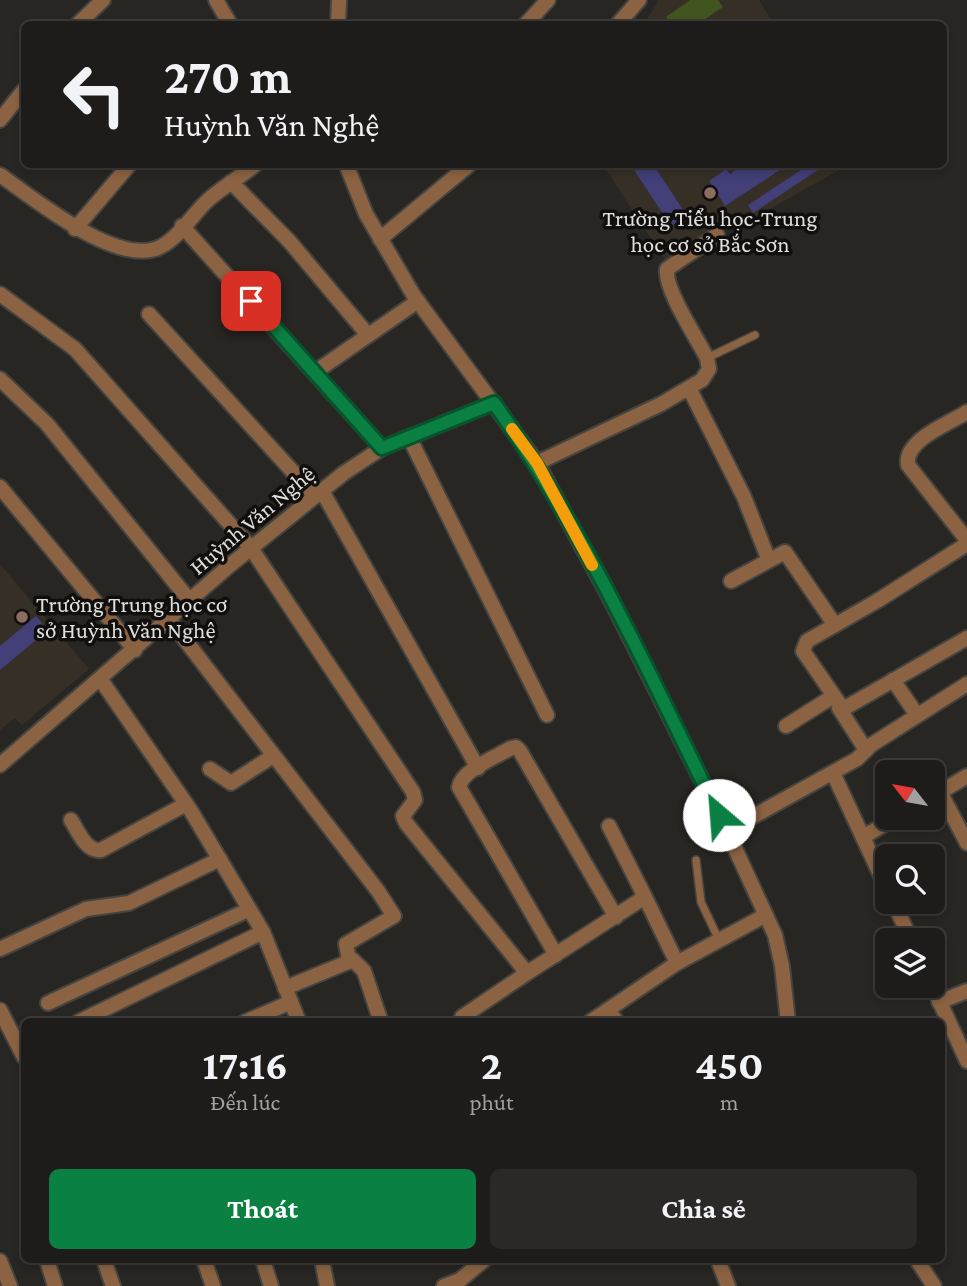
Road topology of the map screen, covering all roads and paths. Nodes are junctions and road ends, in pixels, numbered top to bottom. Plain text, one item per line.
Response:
1 (103, 0) edge
2 (216, 0) edge
3 (340, 0) edge
4 (548, 0) edge
5 (639, 0) edge
6 (81, 21) edge
7 (228, 21) edge
8 (338, 21) edge
9 (529, 21) edge
10 (621, 21) edge
11 (21, 94) edge
12 (0, 120) edge
13 (127, 168) edge
14 (247, 168) edge
15 (348, 168) edge
16 (465, 168) edge
17 (0, 175) edge
18 (231, 182) junction
19 (183, 226) junction
20 (75, 229) junction
21 (717, 235) dead end
22 (380, 239) junction
23 (0, 293) edge
24 (418, 300) junction
25 (149, 314) dead end
26 (368, 335) junction
27 (755, 335) dead end
28 (707, 358) junction
29 (315, 372) junction
30 (0, 379) edge
31 (689, 388) junction
32 (494, 403) junction
33 (967, 412) edge
34 (409, 437) junction
35 (382, 448) junction
36 (537, 463) junction
37 (0, 486) edge
38 (319, 493) junction
39 (967, 542) edge
40 (251, 548) junction
41 (768, 558) junction
42 (731, 581) dead end
43 (190, 601) junction
44 (169, 619) junction
45 (835, 625) junction
46 (967, 638) edge
47 (135, 650) junction
48 (101, 680) junction
49 (893, 680) junction
50 (967, 684) edge
51 (836, 703) junction
52 (547, 715) dead end
53 (917, 715) junction
54 (786, 726) dead end
55 (866, 750) junction
56 (273, 756) junction
57 (0, 765) edge
58 (478, 768) junction
59 (210, 769) dead end
60 (833, 773) junction
61 (967, 776) edge
62 (945, 789) edge
63 (186, 804) junction
64 (945, 807) edge
65 (71, 820) dead end
66 (609, 826) dead end
67 (875, 830) edge
68 (727, 831) junction
69 (863, 837) junction
70 (967, 843) edge
71 (219, 859) junction
72 (696, 860) dead end
73 (875, 863) edge
74 (645, 897) junction
75 (248, 910) junction
76 (766, 915) junction
77 (616, 917) junction
78 (262, 932) junction
79 (719, 940) junction
80 (0, 949) edge
81 (556, 955) junction
82 (349, 960) junction
83 (677, 962) junction
84 (527, 973) junction
85 (285, 988) junction
86 (967, 991) edge
87 (937, 998) edge
88 (291, 1002) junction
89 (939, 1002) junction
90 (48, 1003) dead end
91 (0, 1010) edge
92 (608, 1010) junction
93 (462, 1017) dead end
94 (86, 1018) edge
95 (254, 1018) edge
96 (297, 1018) edge
97 (380, 1018) edge
98 (596, 1018) edge
99 (614, 1018) edge
100 (788, 1018) edge
101 (21, 1048) edge
102 (967, 1061) edge
103 (0, 1261) edge
104 (48, 1263) edge
105 (105, 1263) edge
106 (205, 1263) edge
107 (264, 1263) edge
108 (323, 1263) edge
109 (719, 1263) edge
110 (920, 1263) edge
111 (469, 1265) edge
112 (10, 1286) edge
113 (55, 1286) edge
114 (113, 1286) edge
115 (212, 1286) edge
116 (271, 1286) edge
117 (327, 1286) edge
118 (444, 1286) edge
119 (729, 1286) edge
120 (934, 1286) edge

1 - 6 street
2 - 7 street
3 - 8 street
4 - 9 street
5 - 10 street
11 - 12 street
13 - 20 street
14 - 18 street
15 - 22 street
16 - 22 street
17 - 20 street
18 - 19 street
18 - 26 street
19 - 20 street
19 - 29 street
21 - 28 street
22 - 24 street
23 - 40 street
24 - 26 street
24 - 32 street
25 - 38 street
26 - 29 street
27 - 28 lane
28 - 31 street
29 - 35 street
30 - 43 street
31 - 36 street
31 - 41 street
32 - 34 street, Huỳnh Văn Nghệ
32 - 36 street
33 - 39 street
34 - 35 street, Huỳnh Văn Nghệ
34 - 52 street
35 - 38 street, Huỳnh Văn Nghệ
36 - 68 street
37 - 47 street
38 - 40 street, Huỳnh Văn Nghệ
38 - 58 street
39 - 45 street
40 - 43 street, Huỳnh Văn Nghệ
40 - 84 street
41 - 42 street
41 - 45 street
43 - 44 street, Huỳnh Văn Nghệ
44 - 47 street, Huỳnh Văn Nghệ
44 - 56 street
45 - 51 street
46 - 49 street
47 - 48 street, Huỳnh Văn Nghệ
48 - 57 street, Huỳnh Văn Nghệ
48 - 63 street
49 - 51 street
49 - 53 street
50 - 53 street
51 - 54 street
51 - 55 street
53 - 55 street
55 - 60 street
56 - 59 street
56 - 82 street
58 - 77 street
58 - 81 street
60 - 68 street
60 - 69 street
61 - 62 street
63 - 65 street
63 - 71 street
64 - 70 street
66 - 74 street
67 - 69 street
68 - 76 street
69 - 73 street
71 - 75 street
71 - 80 street
72 - 79 lane
74 - 77 street
74 - 83 street
75 - 78 street
75 - 90 street
76 - 79 street
76 - 100 street
77 - 81 street
78 - 85 street
78 - 94 street
79 - 83 street
81 - 84 street
82 - 85 street
82 - 97 street
83 - 92 street
84 - 93 street
85 - 88 street
86 - 89 street
87 - 89 street
88 - 95 street
88 - 96 street
89 - 102 street
91 - 101 street
92 - 98 street
92 - 99 street
103 - 112 street
104 - 113 street
105 - 114 street
106 - 115 street
107 - 116 street
108 - 117 street
109 - 119 street
110 - 120 street
111 - 118 street

